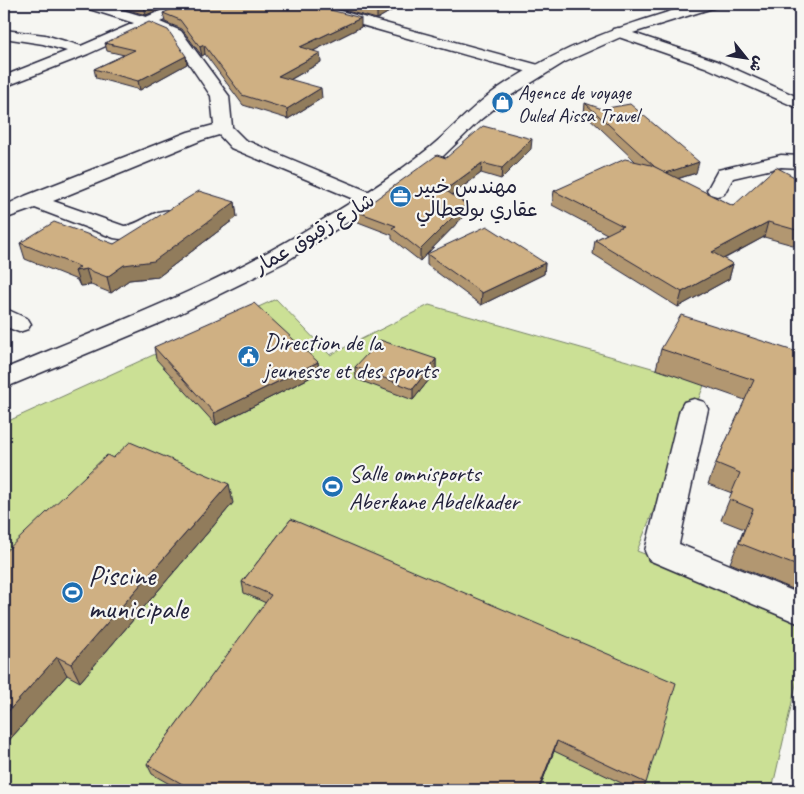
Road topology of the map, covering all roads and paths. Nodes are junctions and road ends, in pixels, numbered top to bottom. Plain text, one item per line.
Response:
1 (88, 4) edge
2 (188, 4) edge
3 (320, 4) edge
4 (711, 4) edge
5 (146, 22) junction
6 (618, 32) junction
7 (6, 37) edge
8 (82, 51) junction
9 (540, 70) junction
10 (4, 82) edge
11 (800, 104) edge
12 (223, 128) junction
13 (800, 162) edge
14 (717, 190) dead end
15 (32, 200) junction
16 (370, 200) junction
17 (186, 204) edge
18 (4, 213) edge
19 (4, 379) edge
20 (694, 409) dead end
21 (800, 609) edge

1 - 5 street
2 - 5 street
3 - 9 street
4 - 6 street, شارع زقيوق عمار
5 - 8 street
5 - 12 street
6 - 9 street, شارع زقيوق عمار
6 - 11 street
7 - 8 street
8 - 10 street
9 - 16 street, شارع زقيوق عمار
12 - 15 street
12 - 16 street
13 - 14 street
15 - 17 street
15 - 18 street
16 - 19 street, شارع زقيوق عمار
20 - 21 street

